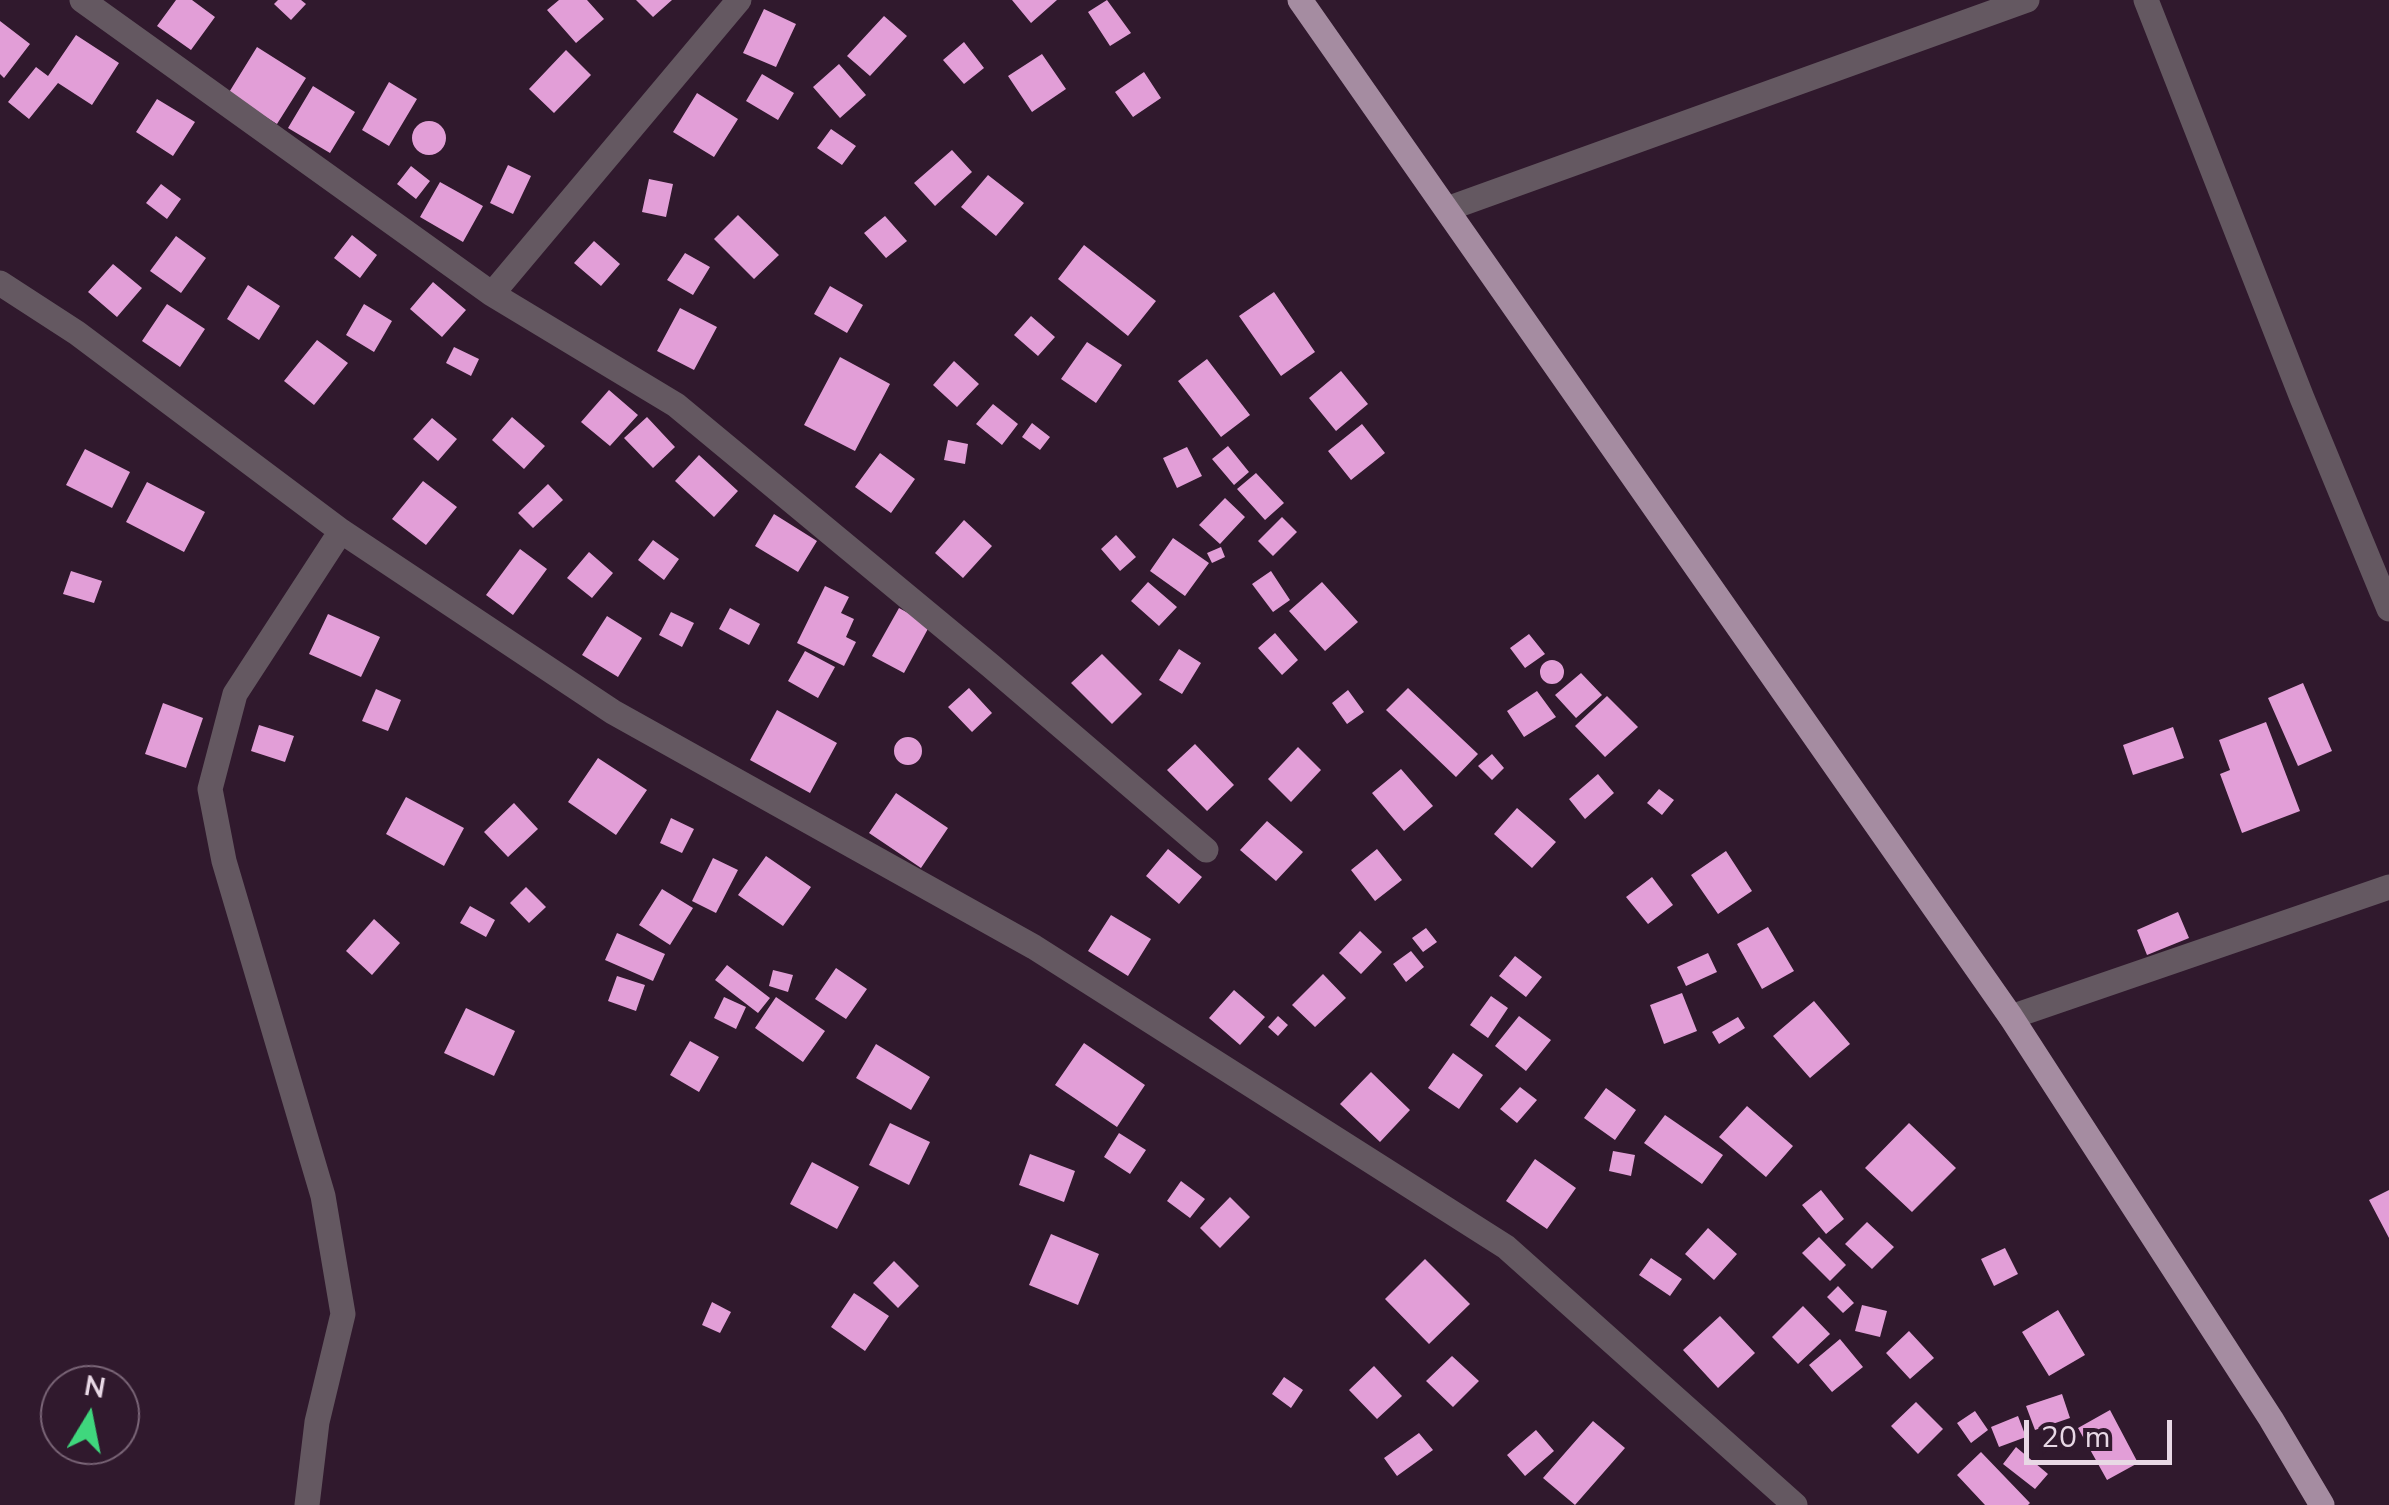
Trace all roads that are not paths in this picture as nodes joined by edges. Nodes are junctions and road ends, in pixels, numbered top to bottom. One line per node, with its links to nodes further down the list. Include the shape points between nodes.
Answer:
1 (82, 0): 8 (street)
2 (740, 0): 8 (street)
3 (1300, 0): 6 (main road)
4 (2027, 0): 6 (street)
5 (2146, 0): 10 (street)
6 (1447, 209): 13 (main road)
7 (0, 283): 9 (street)
8 (492, 294): 11 (street, via 676,405)
9 (341, 531): 14 (street, via 236,694 210,789 224,860 323,1196 343,1314); 15 (street, via 613,712 1034,947 1506,1247)
10 (2389, 609)
11 (1206, 850)
12 (2389, 887): 13 (street)
13 (2011, 1017): 16 (main road)
14 (306, 1505)
15 (1795, 1505)
16 (2322, 1505)

